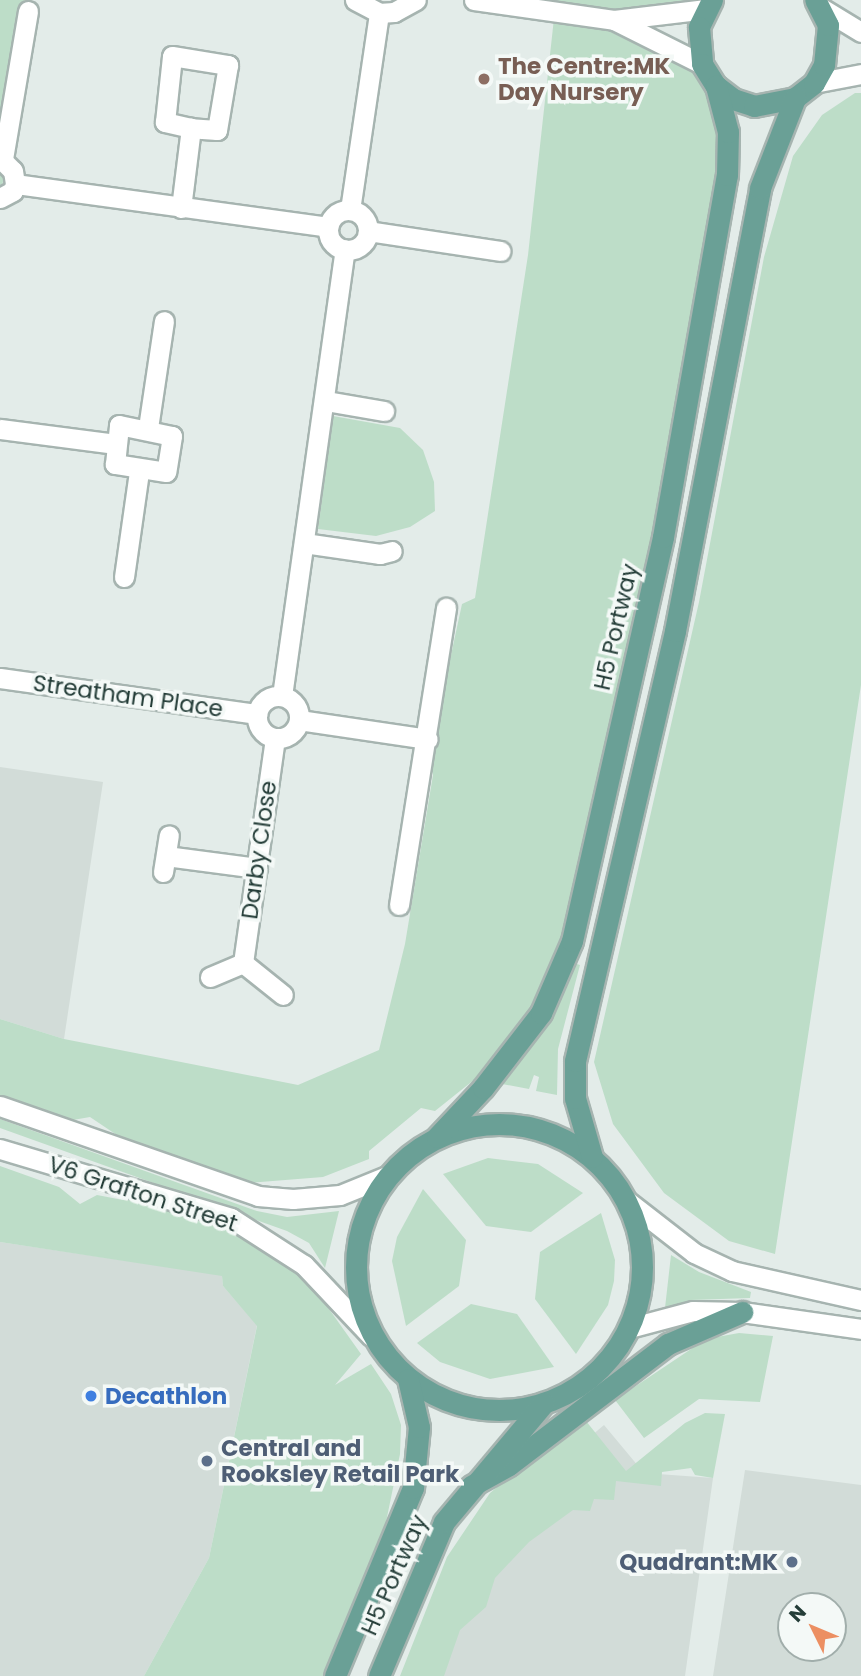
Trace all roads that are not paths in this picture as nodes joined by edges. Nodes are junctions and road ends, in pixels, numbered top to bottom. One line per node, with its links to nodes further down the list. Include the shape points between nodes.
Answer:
1 (355, 0): 7 (street)
2 (416, 0): 7 (street, via 394,12)
3 (474, 0): 8 (street)
4 (817, 3): 9 (street); 12 (main road, via 829,46)
5 (709, 4): 8 (street); 10 (main road, via 699,27)
6 (28, 11): 16 (street)
7 (379, 13): 20 (street)
8 (614, 20): 10 (street)
9 (861, 32)
10 (702, 64): 13 (main road)
11 (861, 74): 12 (street)
12 (814, 83): 14 (main road)
13 (716, 86): 14 (main road, via 733,99 754,106); 49 (main road, H5 Portway, via 728,132 727,175 663,537 572,942 558,981 534,1024 484,1088)
14 (795, 99): 51 (main road, via 760,188 675,631 575,1061 575,1098)
15 (191, 128): 19 (street)
16 (2, 159): 17 (street, via 13,171)
17 (15, 184): 18 (street, via 13,191); 19 (street)
18 (0, 198)
19 (181, 208): 21 (street)
20 (350, 210): 21 (street, via 338,212); 22 (street, via 365,219)
21 (328, 227): 23 (street, via 330,239)
22 (368, 232): 23 (street, via 363,243); 24 (street)
23 (345, 249): 26 (street)
24 (501, 251)
25 (164, 321): 28 (street)
26 (326, 401): 27 (street); 32 (street)
27 (384, 411)
28 (148, 428): 30 (street, via 119,425); 31 (street, via 172,436 166,472)
29 (0, 429): 30 (street)
30 (116, 444): 31 (street, via 115,464)
31 (139, 471): 34 (street)
32 (304, 543): 33 (street, via 380,554); 37 (street)
33 (392, 551)
34 (124, 577)
35 (446, 608): 41 (street)
36 (0, 678): 38 (street, Streatham Place)
37 (282, 696): 38 (street, via 268,698); 39 (street, via 297,707)
38 (257, 714): 40 (street, via 264,733)
39 (299, 720): 40 (street, via 289,736); 41 (street)
40 (275, 738): 43 (street, Darby Close)
41 (428, 739): 44 (street)
42 (169, 835): 43 (street, via 164,864)
43 (257, 869): 45 (street, Darby Close)
44 (399, 905)
45 (243, 963): 46 (street); 47 (street)
46 (210, 977)
47 (283, 995)
48 (0, 1106): 52 (street, V6 Grafton Street, via 258,1196 340,1195)
49 (437, 1137): 51 (main road, via 494,1123 541,1130); 52 (main road)
50 (0, 1149): 58 (street, V6 Grafton Street, via 230,1218 304,1265)
51 (592, 1157): 53 (main road)
52 (387, 1176): 58 (main road, via 362,1221 355,1262 359,1302)
53 (625, 1198): 54 (street, via 694,1253 732,1271); 56 (main road, via 637,1228 642,1266 640,1295)
54 (861, 1300)
55 (742, 1312): 56 (street, via 693,1311); 57 (street); 60 (main road, via 668,1344)
56 (629, 1328): 60 (main road)
57 (861, 1329)
58 (379, 1347): 59 (main road)
59 (408, 1379): 61 (main road, via 431,1394 487,1410); 63 (main road, H5 Portway, via 419,1427 413,1488)
60 (573, 1402): 61 (main road); 62 (main road, via 509,1465)
61 (544, 1403): 62 (main road, H5 Portway)
62 (471, 1486): 64 (main road, H5 Portway, via 444,1522)
63 (335, 1676)
64 (379, 1676)

